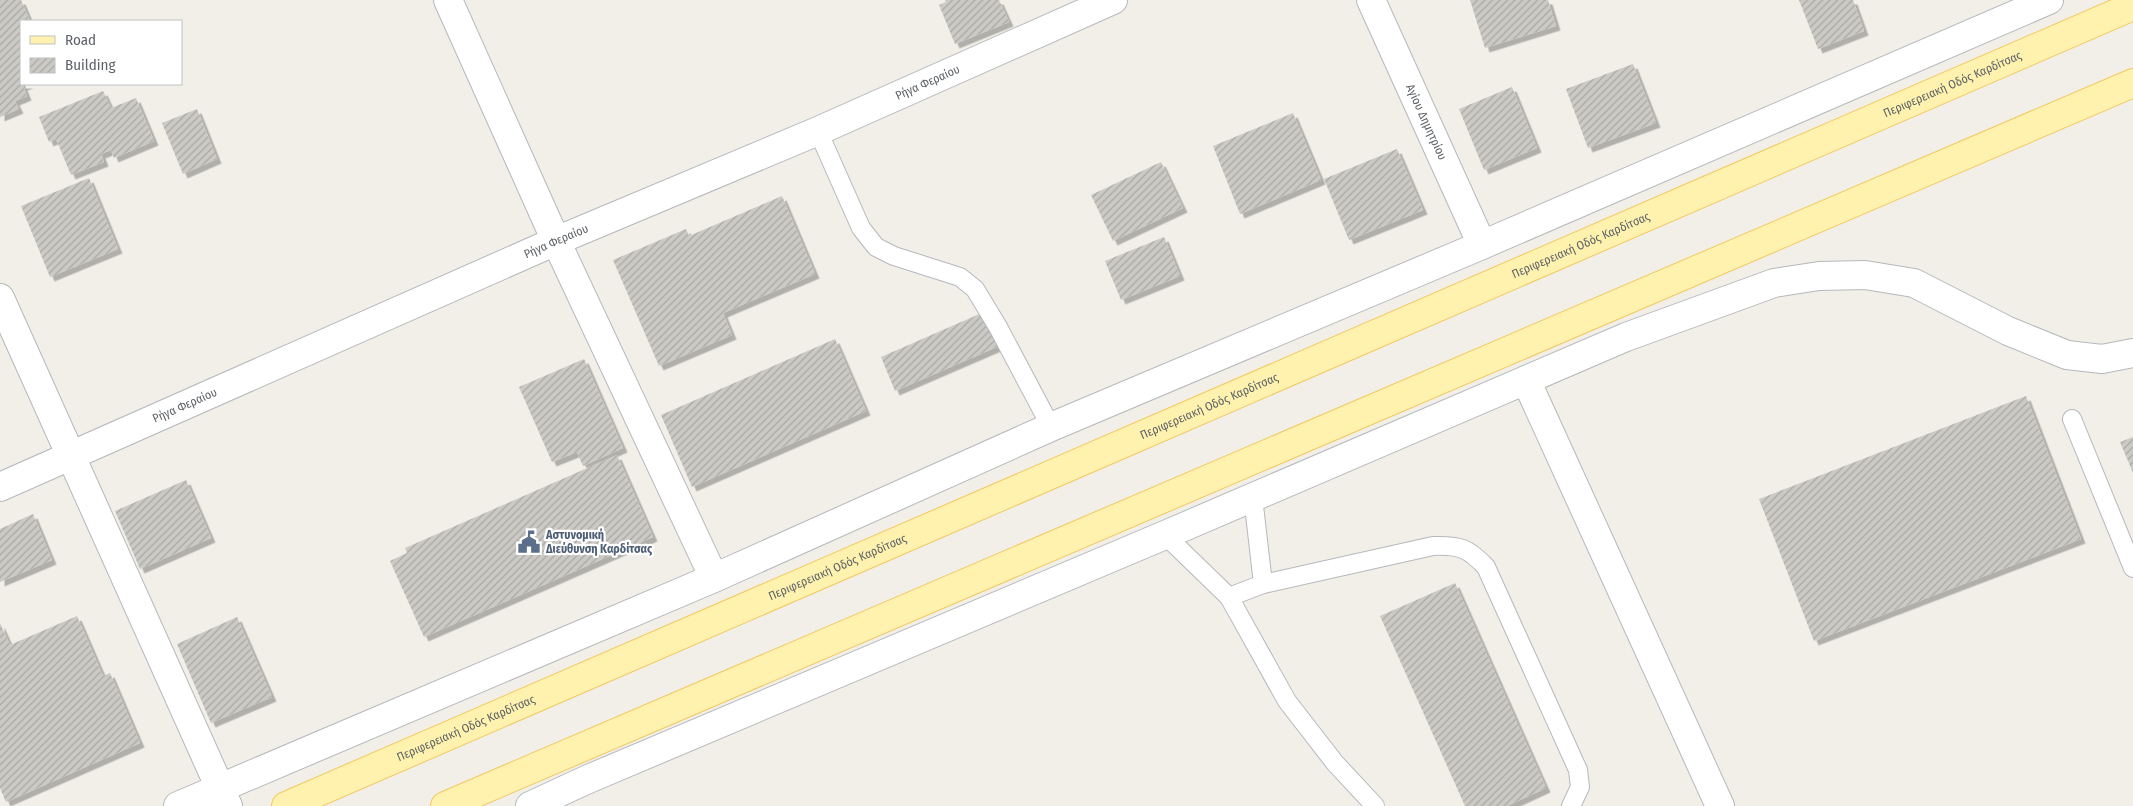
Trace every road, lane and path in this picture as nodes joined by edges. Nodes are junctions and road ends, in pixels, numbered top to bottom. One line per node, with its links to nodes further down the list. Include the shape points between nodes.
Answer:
1 (448, 0): 8 (street)
2 (1113, 0): 7 (street, Ρήγα Φεραίου)
3 (1371, 0): 9 (street, Αγίου Δημητρίου)
4 (2049, 0): 9 (street)
5 (2133, 6): 26 (main road, Περιφερειακή Οδός Καρδίτσας)
6 (2133, 83): 27 (main road)
7 (818, 131): 8 (street, Ρήγα Φεραίου); 14 (lane, via 861,228 876,247 960,277 975,289)
8 (556, 241): 15 (street, Ρήγα Φεραίου); 20 (street)
9 (1482, 245): 14 (street)
10 (0, 298): 15 (street)
11 (2133, 353): 12 (street, via 2102,359 2067,355 2008,331 1914,283 1865,275 1819,276 1774,283 1626,337)
12 (1526, 380): 17 (street); 30 (street)
13 (2072, 419): 19 (lane)
14 (1051, 427): 20 (street)
15 (71, 455): 16 (street, Ρήγα Φεραίου); 23 (street)
16 (0, 487)
17 (1253, 497): 18 (street); 21 (lane)
18 (1165, 535): 22 (lane); 28 (street)
19 (2133, 568)
20 (714, 578): 23 (street)
21 (1264, 584): 22 (lane); 24 (lane, via 1433,546 1454,545 1474,554 1486,568 1578,770 1580,787)
22 (1229, 597): 29 (lane, via 1287,701 1335,763)
23 (224, 797): 25 (street)
24 (1575, 805)
25 (178, 806)
26 (286, 806)
27 (445, 806)
28 (530, 806)
29 (1375, 806)
30 (1720, 806)

